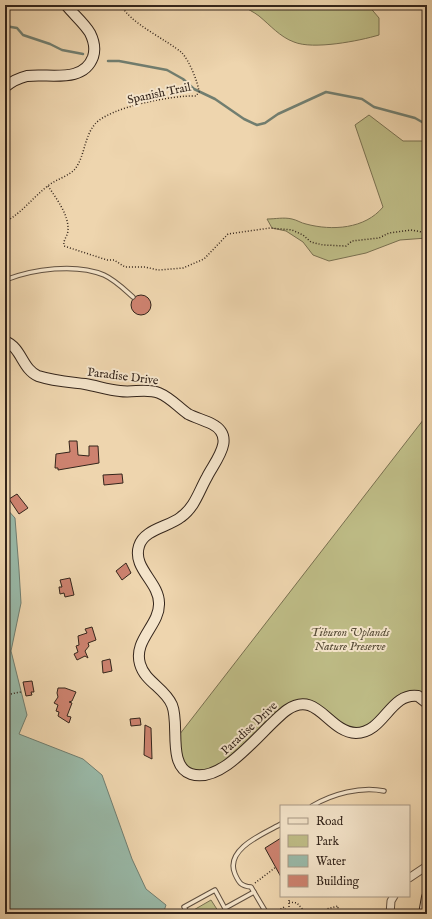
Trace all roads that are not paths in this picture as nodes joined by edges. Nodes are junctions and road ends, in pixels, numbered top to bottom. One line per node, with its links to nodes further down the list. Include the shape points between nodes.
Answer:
1 (66, 5): 2 (street, via 87,28 93,40 94,52 90,63 83,70 71,74 28,76 17,79)
2 (5, 87)
3 (5, 280): 4 (lane, via 36,270 92,271 105,275)
4 (133, 297)
5 (5, 341): 6 (street, Paradise Drive, via 14,346 29,370 38,376 120,391 157,392 188,414 216,427 223,435 222,452 191,508 178,520 144,537 138,552 139,563 156,591 159,602 157,614 142,642 139,660 143,672 167,695 174,708 177,755 184,770 198,775 227,766 280,716 296,705 311,706 340,728 356,733 373,727 406,697 418,696)
6 (427, 703)
7 (384, 791): 8 (lane, via 358,789)
8 (315, 805)
9 (280, 825): 12 (lane, via 247,843 239,850 234,862 239,883 251,887)
10 (427, 866): 11 (street)
11 (410, 877)
12 (254, 892): 15 (lane); 18 (lane)
13 (394, 897): 19 (street)
14 (427, 897): 20 (street)
15 (225, 908): 16 (lane, via 215,890 184,907); 17 (lane)
16 (188, 914)
17 (228, 914)
18 (267, 914)
19 (390, 914)
20 (424, 914)

